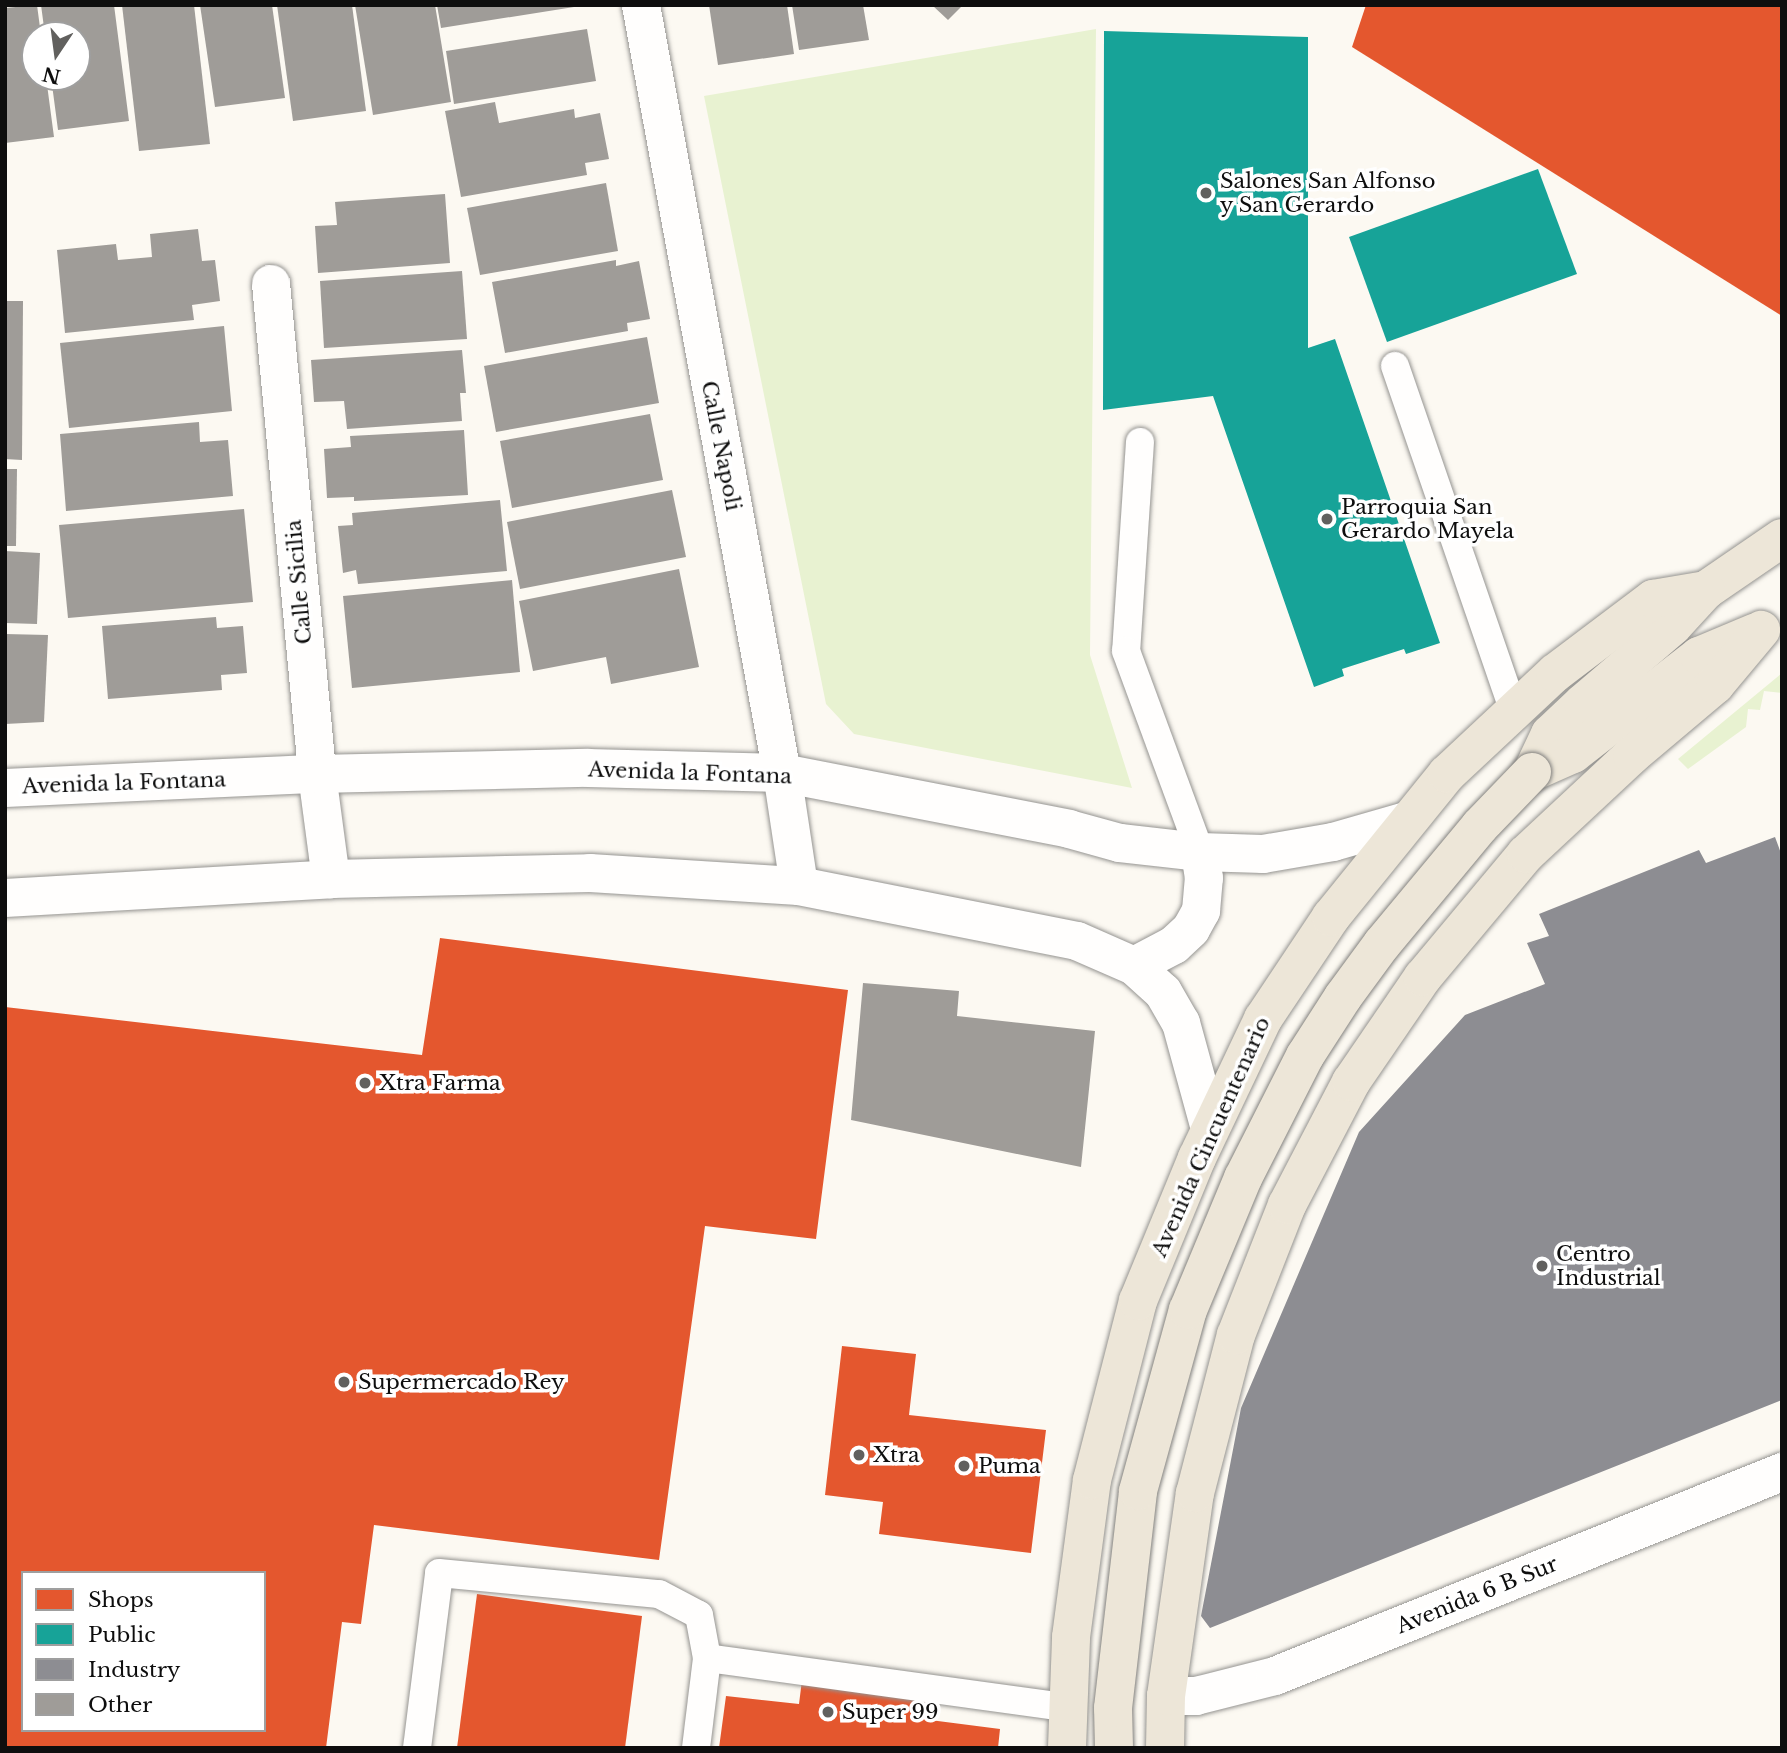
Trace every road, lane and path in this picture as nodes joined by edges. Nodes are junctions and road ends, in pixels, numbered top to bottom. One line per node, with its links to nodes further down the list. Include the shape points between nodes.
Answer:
1 (641, 5): 10 (street, Calle Napoli)
2 (271, 284): 11 (street, Calle Sicilia)
3 (1395, 366): 8 (lane)
4 (1140, 442): 14 (lane, via 1126,651)
5 (1782, 538): 6 (main road, Avenida Cincuentenario)
6 (1706, 590): 8 (main road, Avenida Cincuentenario, via 1653,599 1555,673); 9 (main road, Avenida Cincuentenario, via 1673,626 1550,734)
7 (1771, 622): 9 (main road, Avenida Cincuentenario, via 1699,656 1573,754); 23 (main road, Avenida Cincuentenario, via 1716,685 1632,755 1526,854 1423,977 1351,1082 1287,1205 1236,1335 1195,1493)
8 (1514, 711): 13 (main road, Avenida Cincuentenario, via 1447,774)
9 (1532, 772): 28 (main road, Avenida Cincuentenario, bridge, via 1480,826 1343,997 1305,1056 1243,1178 1188,1310 1138,1491 1113,1707)
10 (782, 773): 11 (street, Avenida la Fontana, via 589,768); 14 (street, Avenida la Fontana, via 1120,843); 16 (street, Calle Napoli)
11 (317, 774): 12 (street, Avenida la Fontana); 15 (street, Calle Sicilia)
12 (5, 788)
13 (1406, 821): 14 (street, Avenida la Fontana, via 1333,842 1263,854); 19 (main road, Avenida Cincuentenario, via 1331,916 1263,1019)
14 (1200, 852): 18 (street, via 1204,878 1201,911 1192,929 1174,945)
15 (331, 880): 16 (street, via 590,873); 17 (street)
16 (799, 886): 18 (street, via 1077,942)
17 (5, 898)
18 (1134, 966): 19 (street, via 1163,992 1181,1023)
19 (1210, 1129): 21 (main road, Avenida Cincuentenario, via 1138,1301 1092,1480)
20 (1782, 1472): 23 (street, Avenida 6 B Sur, via 1275,1676 1196,1696)
21 (1071, 1637): 23 (main road, via 1080,1655 1109,1683 1147,1696); 24 (main road, Avenida Cincuentenario)
22 (707, 1658): 24 (lane); 25 (lane, via 699,1615 659,1594 439,1573); 26 (lane)
23 (1167, 1696): 29 (main road, Avenida Cincuentenario)
24 (1066, 1707): 27 (main road, Avenida Cincuentenario)
25 (418, 1748)
26 (696, 1748)
27 (1067, 1748)
28 (1114, 1748)
29 (1165, 1748)

